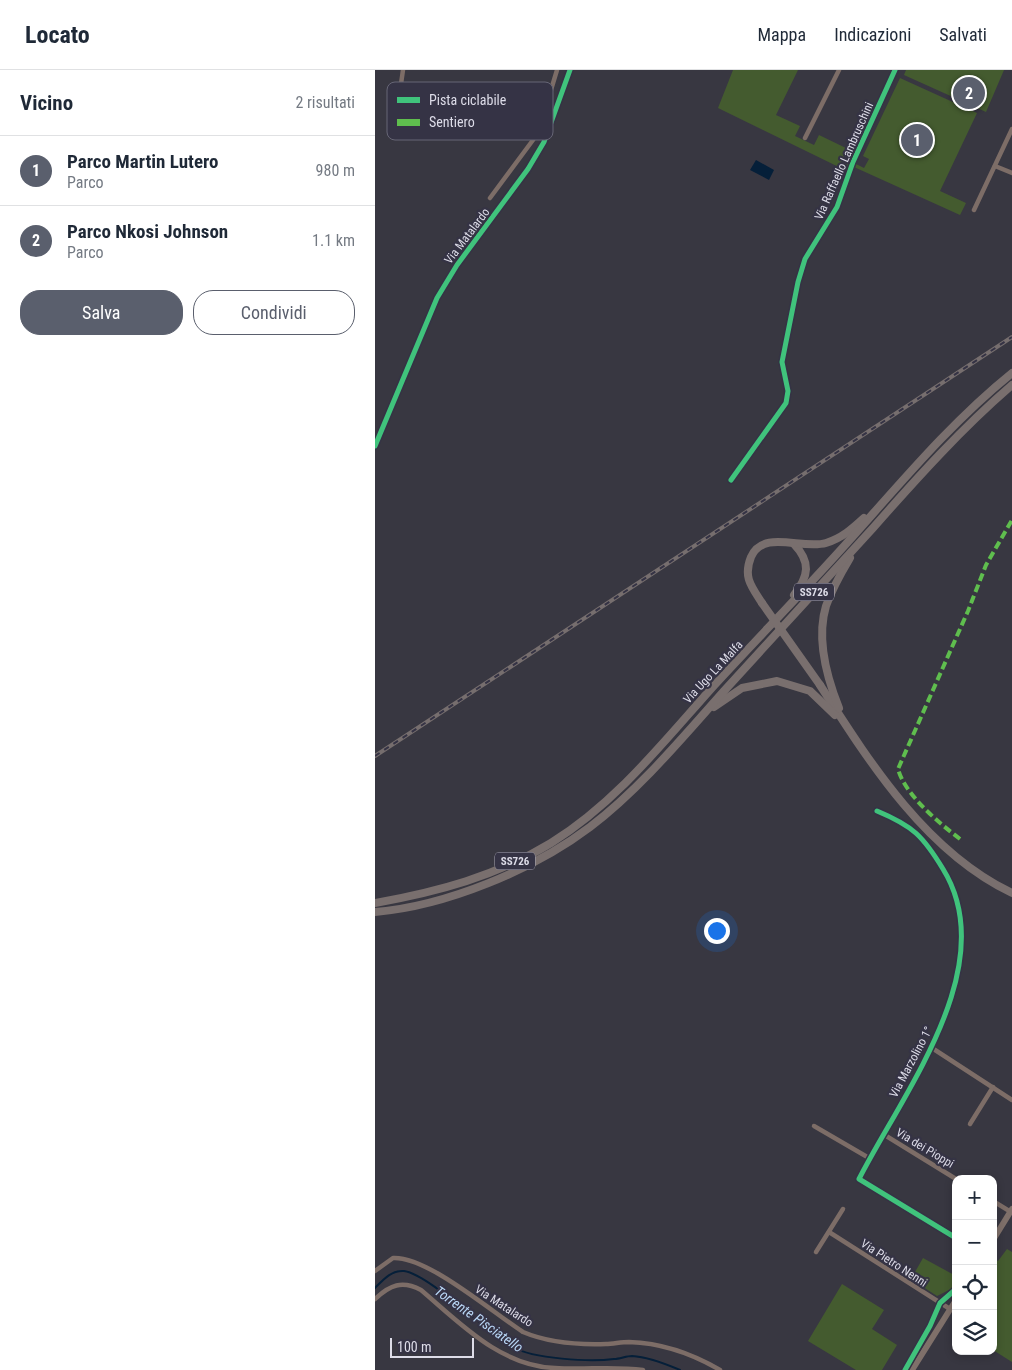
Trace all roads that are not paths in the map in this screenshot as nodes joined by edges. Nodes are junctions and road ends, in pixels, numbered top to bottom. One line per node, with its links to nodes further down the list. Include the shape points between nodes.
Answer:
1 (551, 70): 5 (street)
2 (570, 70): 7 (street, Via Matalardo)
3 (839, 70): 9 (street)
4 (895, 70): 20 (street, Via Raffaello Lambruschini, via 853,162 837,207 805,259 782,362 788,391 786,403)
5 (557, 71): 6 (street)
6 (553, 84)
7 (553, 117)
8 (1012, 129): 12 (street)
9 (805, 138)
10 (533, 140): 14 (street)
11 (545, 140): 18 (street, Via Matalardo, via 528,170 457,265 437,298)
12 (995, 166): 13 (street); 15 (street)
13 (1012, 173)
14 (490, 198)
15 (974, 210)
16 (1012, 373): 19 (highway, Via Ugo La Malfa / SS726)
17 (1012, 385): 22 (highway, Via Ugo La Malfa / SS726, via 987,406)
18 (375, 446)
19 (910, 473): 21 (highway, via 896,482 846,535 824,544); 23 (highway, Via Ugo La Malfa / SS726)
20 (731, 480)
21 (794, 544): 23 (highway, via 805,561 807,574); 25 (highway, bridge, via 762,543 753,552 747,568 749,583)
22 (855, 547): 24 (highway, Via Ugo La Malfa / SS726); 25 (highway, via 826,608 822,633 833,693)
23 (789, 607): 28 (highway, Via Ugo La Malfa / SS726, via 634,776 595,811 558,837 499,870 445,889)
24 (704, 714): 25 (highway, via 742,688 777,681 810,691); 29 (highway, Via Ugo La Malfa / SS726, via 619,802 589,828 509,876 445,898)
25 (845, 724): 27 (highway, via 901,801 952,854)
26 (877, 811): 30 (street, Via Marzolino 1°, via 895,818 925,840 951,879 961,912 953,991)
27 (1012, 893)
28 (375, 903)
29 (375, 912)
30 (933, 1048): 31 (street); 35 (street, Via Marzolino 1°)
31 (993, 1088): 32 (street); 33 (street)
32 (1012, 1100)
33 (970, 1124)
34 (814, 1126): 36 (street)
35 (883, 1134): 36 (street, Via Marzolino 1°); 37 (street, Via dei Pioppi)
36 (869, 1158): 43 (street, Via Marzolino 1°, via 859,1179)
37 (952, 1177)
38 (997, 1203): 40 (street)
39 (843, 1209): 41 (street)
40 (1011, 1210): 42 (main road)
41 (829, 1232): 44 (street); 48 (street, Via Pietro Nenni)
42 (997, 1233)
43 (952, 1236)
44 (816, 1252)
45 (375, 1271): 51 (street, Via Matalardo, via 393,1258 416,1262 437,1272 523,1332 537,1338 571,1344 627,1342 663,1346 702,1359)
46 (375, 1299): 50 (street, via 399,1283 410,1284 490,1346 509,1358 532,1366)
47 (952, 1306): 48 (main road)
48 (950, 1309): 49 (main road)
49 (914, 1368)
50 (643, 1370)
51 (720, 1370)

